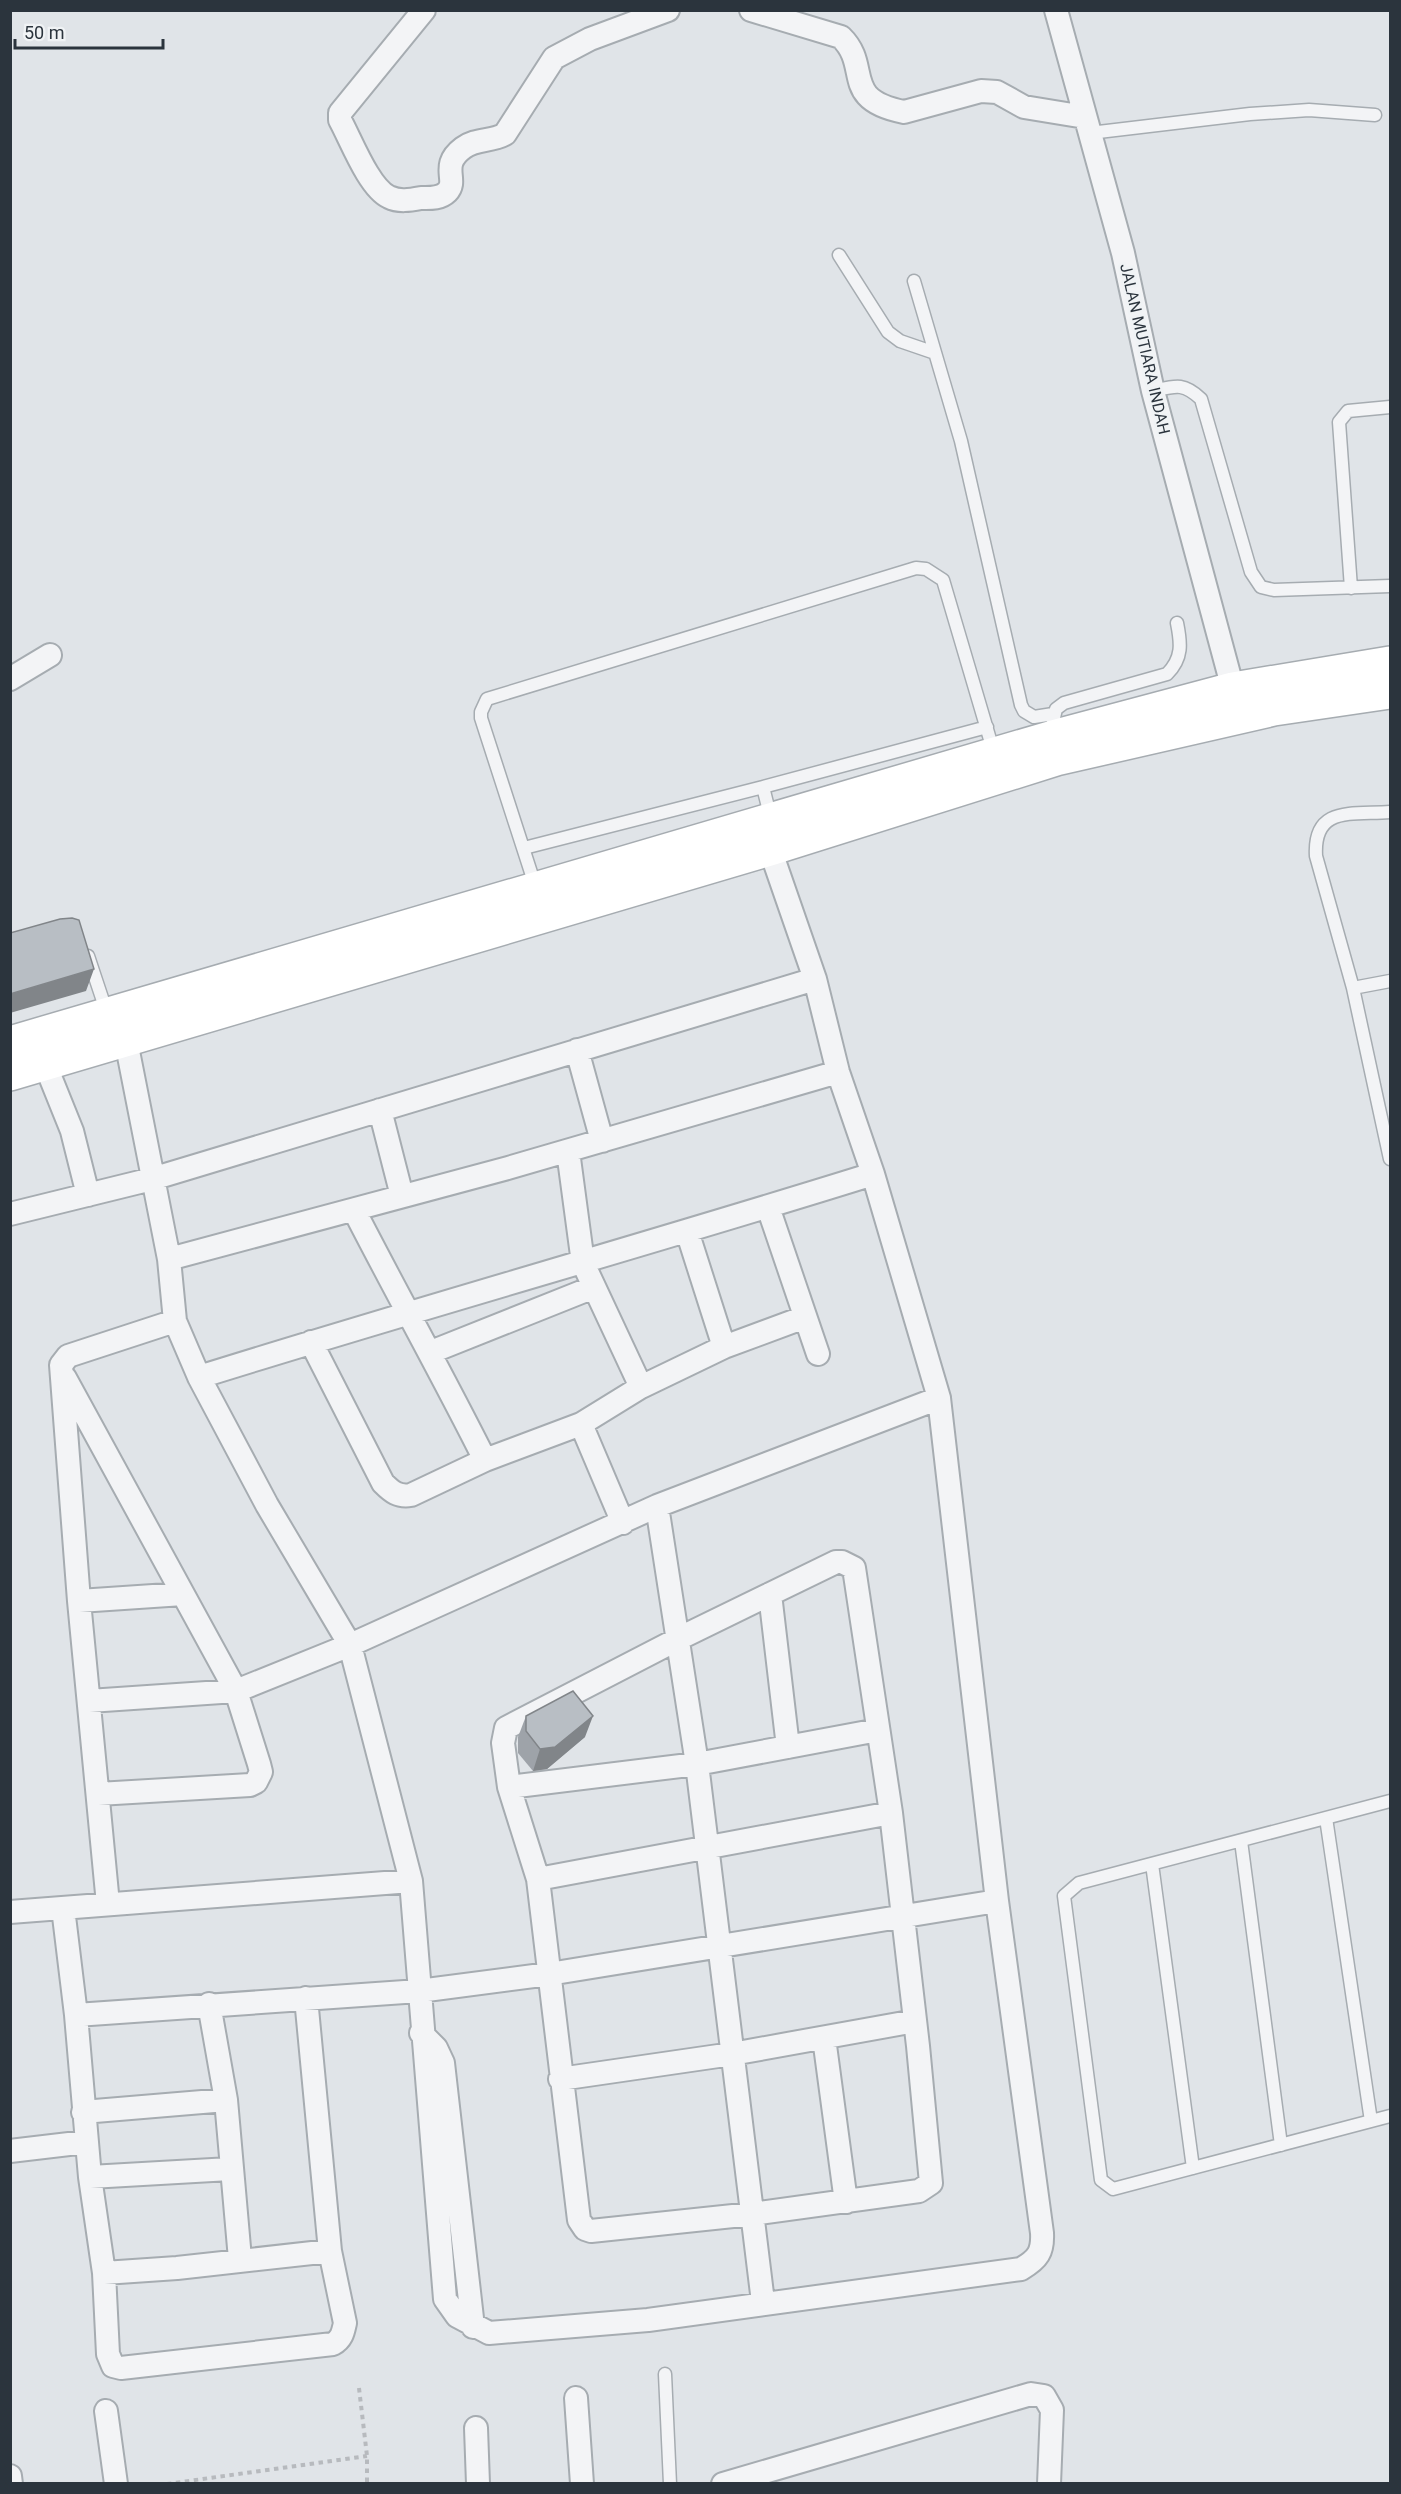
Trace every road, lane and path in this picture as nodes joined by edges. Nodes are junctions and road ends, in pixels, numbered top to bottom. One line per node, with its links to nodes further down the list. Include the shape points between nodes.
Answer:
1 (424, 10): 2 (street, via 340,113 340,120 377,189 391,199 441,196 452,182 451,160 477,140 506,134 554,58 590,39)
2 (668, 10)
3 (751, 10): 6 (street, via 841,38 850,46 861,90 894,110 904,112 981,92 996,92 1024,107)
4 (1056, 10): 6 (street, JALAN MUTIARA INDAH)
5 (1375, 115): 6 (lane, via 1309,110)
6 (1088, 125): 10 (street, JALAN MUTIARA INDAH, via 1123,253)
7 (840, 255): 9 (lane, via 888,332 900,341)
8 (914, 281): 9 (lane)
9 (935, 353): 20 (lane, via 961,441 1021,705)
10 (1153, 391): 13 (lane, via 1177,386 1190,388 1201,399 1258,585 1274,590); 18 (street, JALAN MUTIARA INDAH)
11 (1390, 407): 13 (lane, via 1348,411 1339,422)
12 (1390, 586): 13 (lane)
13 (1351, 588)
14 (1178, 623): 20 (lane, via 1181,651 1167,674 1064,703)
15 (50, 655): 17 (street)
16 (1390, 663): 18 (main road)
17 (10, 679)
18 (1233, 689): 20 (main road)
19 (1390, 692): 20 (main road)
20 (1054, 737): 21 (main road); 24 (main road)
21 (991, 741): 22 (lane); 24 (main road); 25 (lane, via 944,580 926,569 916,568 487,699 481,718)
22 (763, 788): 24 (lane); 25 (lane)
23 (1390, 812): 30 (lane, via 1331,817 1323,822 1316,842 1316,856)
24 (771, 834): 26 (main road); 28 (street); 32 (main road)
25 (524, 848): 26 (lane)
26 (536, 889): 31 (main road)
27 (82, 938): 31 (lane)
28 (815, 979): 34 (street); 36 (street)
29 (1390, 981): 30 (lane)
30 (1353, 988): 41 (lane)
31 (108, 1014): 33 (main road)
32 (126, 1041): 35 (main road); 43 (street)
33 (10, 1043)
34 (577, 1050): 38 (street); 39 (street)
35 (45, 1064): 37 (main road); 44 (street, via 72,1131)
36 (838, 1072): 39 (street); 42 (street)
37 (10, 1074)
38 (380, 1110): 43 (street); 45 (street)
39 (602, 1141): 40 (street)
40 (568, 1151): 45 (street); 51 (street)
41 (1390, 1159)
42 (873, 1174): 46 (street); 63 (street)
43 (152, 1179): 44 (street); 50 (street)
44 (88, 1195): 48 (street)
45 (402, 1196): 47 (street)
46 (768, 1208): 49 (street); 54 (street)
47 (354, 1210): 50 (street); 53 (street)
48 (10, 1214)
49 (687, 1231): 51 (street); 57 (street)
50 (169, 1259): 55 (street)
51 (583, 1263): 52 (street); 53 (street)
52 (594, 1287): 58 (street); 62 (street)
53 (407, 1312): 56 (street); 58 (street)
54 (805, 1317): 57 (street); 59 (street)
55 (174, 1321): 60 (street, via 68,1356); 61 (street)
56 (311, 1342): 61 (street); 65 (street, via 383,1483 392,1492 402,1497 411,1495)
57 (724, 1347): 62 (street)
58 (431, 1352): 65 (street)
59 (818, 1353)
60 (61, 1372): 68 (street); 70 (street)
61 (199, 1377): 72 (street, via 267,1505)
62 (641, 1387): 64 (street)
63 (939, 1398): 66 (street); 88 (street)
64 (581, 1424): 65 (street); 67 (street)
65 (485, 1460)
66 (657, 1506): 67 (street); 71 (street)
67 (623, 1523): 72 (street)
68 (183, 1594): 70 (street); 73 (street)
69 (770, 1594): 71 (street); 75 (street, via 836,1562 854,1568); 76 (street)
70 (80, 1602): 74 (street)
71 (680, 1638): 77 (street); 78 (street, via 506,1728 503,1743)
72 (350, 1645): 73 (street); 87 (street)
73 (237, 1691): 74 (street); 79 (street, via 261,1772 256,1782)
74 (89, 1701): 79 (street)
75 (878, 1730): 76 (street); 81 (street)
76 (788, 1747): 77 (street)
77 (697, 1764): 78 (street); 84 (street)
78 (509, 1787): 86 (street)
79 (98, 1794): 89 (street)
80 (1390, 1801): 82 (lane)
81 (891, 1813): 84 (street); 92 (street)
82 (1326, 1818): 83 (lane); 106 (lane)
83 (1241, 1840): 85 (lane); 108 (lane)
84 (708, 1849): 86 (street); 93 (street)
85 (1152, 1864): 110 (lane); 110 (lane, via 1079,1882 1064,1896 1101,2180 1113,2189)
86 (538, 1879): 94 (street)
87 (411, 1881): 89 (street); 95 (street)
88 (997, 1901): 92 (street); 118 (street, via 1043,2250 1034,2262 1021,2269)
89 (108, 1904): 90 (street)
90 (63, 1908): 91 (street); 98 (street)
91 (10, 1912)
92 (903, 1915): 93 (street); 99 (street)
93 (720, 1946): 94 (street); 101 (street)
94 (549, 1974): 95 (street); 102 (street)
95 (419, 1991): 96 (street); 118 (street, via 445,2299 457,2316 489,2333 648,2320)
96 (306, 1998): 97 (street); 115 (street)
97 (209, 2004): 98 (street); 103 (street)
98 (76, 2015): 104 (street)
99 (915, 2020): 100 (street); 113 (street, via 931,2183 919,2191)
100 (824, 2038): 101 (street); 113 (street)
101 (732, 2054): 102 (street); 114 (street)
102 (560, 2079): 114 (street, via 579,2220 585,2229)
103 (226, 2100): 104 (street); 111 (street)
104 (83, 2112): 107 (street)
105 (1390, 2116): 106 (lane)
106 (1371, 2121): 108 (lane)
107 (86, 2142): 109 (street); 112 (street)
108 (1281, 2145): 110 (lane)
109 (10, 2151)
110 (1193, 2168)
111 (231, 2169): 112 (street); 116 (street)
112 (90, 2177): 117 (street)
113 (846, 2202): 114 (street)
114 (752, 2214): 118 (street)
115 (330, 2251): 116 (street); 117 (street, via 345,2323 339,2341 121,2368 113,2366 108,2354)
116 (240, 2259): 117 (street)
117 (104, 2273)
118 (763, 2302)
119 (664, 2374): 133 (lane)
120 (359, 2388): 124 (path)
121 (576, 2398): 132 (street)
122 (106, 2411): 128 (street)
123 (476, 2428): 131 (street)
124 (367, 2456): 129 (path); 130 (path)
125 (10, 2476): 127 (street)
126 (759, 2479): 134 (street); 135 (street, via 1031,2394 1044,2397 1052,2410)
127 (11, 2484)
128 (116, 2484)
129 (168, 2484)
130 (367, 2484)
131 (478, 2484)
132 (582, 2484)
133 (670, 2484)
134 (723, 2484)
135 (1048, 2484)

